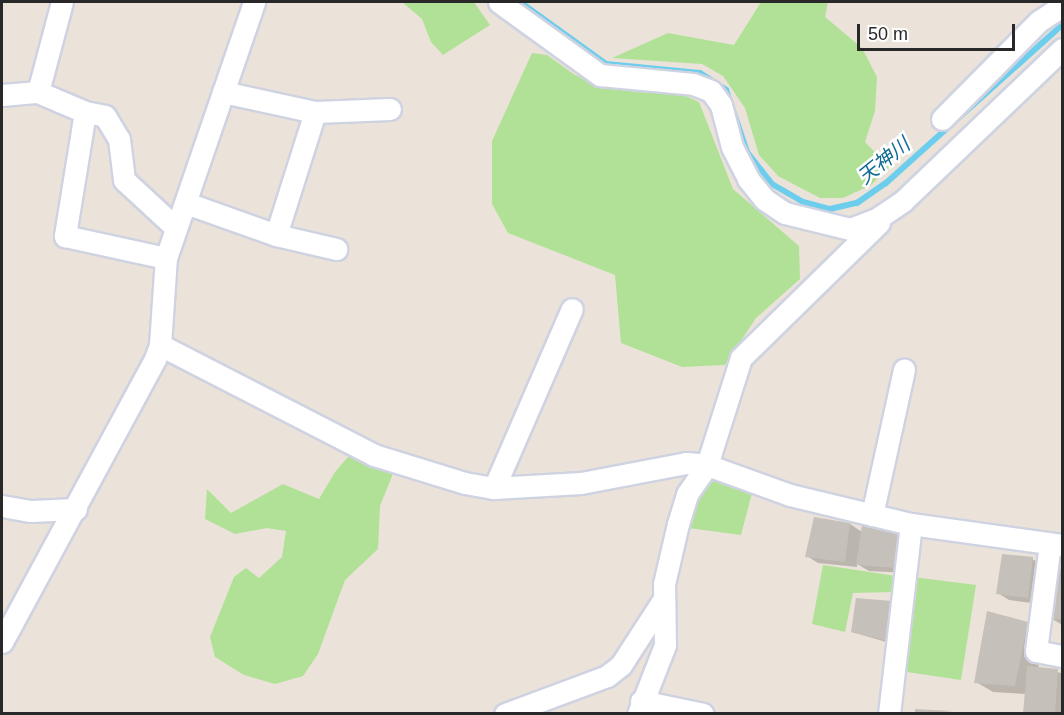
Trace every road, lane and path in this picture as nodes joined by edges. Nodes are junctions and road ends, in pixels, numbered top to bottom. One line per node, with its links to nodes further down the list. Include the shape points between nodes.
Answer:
1 (62, 2): 7 (street)
2 (254, 2): 8 (street)
3 (499, 2): 15 (street, via 600,75 693,84 711,91 721,105 732,147 748,179 764,199 785,213 850,229 878,218)
4 (1062, 6): 6 (street, via 1039,21)
5 (1062, 49): 10 (street)
6 (984, 79): 10 (street); 14 (street)
7 (38, 92): 9 (street); 12 (street)
8 (223, 93): 13 (street); 16 (street)
9 (2, 95)
10 (1003, 99): 15 (street)
11 (390, 109): 13 (street)
12 (85, 112): 17 (street, via 105,116 114,125 124,180); 20 (street, via 64,236)
13 (315, 112): 18 (street)
14 (942, 119)
15 (903, 201): 24 (street, via 832,265 741,358)
16 (186, 203): 17 (street); 18 (street)
17 (175, 227): 20 (street)
18 (276, 235): 19 (street)
19 (336, 249)
20 (166, 258): 22 (street)
21 (572, 309): 25 (street)
22 (160, 345): 25 (street, via 374,455); 27 (street)
23 (904, 369): 28 (street)
24 (707, 465): 25 (street, via 686,464 581,483); 28 (street, via 790,495); 31 (street, via 687,494 669,555)
25 (494, 488)
26 (2, 506): 27 (street, via 31,510)
27 (76, 508): 32 (street)
28 (872, 515): 29 (street)
29 (911, 524): 30 (street); 37 (street)
30 (1056, 544): 33 (street, via 1036,651)
31 (663, 600): 34 (street, via 665,645); 35 (street, via 621,665 607,676)
32 (2, 642)
33 (1062, 656)
34 (640, 707): 36 (street)
35 (505, 714)
36 (703, 714)
37 (889, 714)

